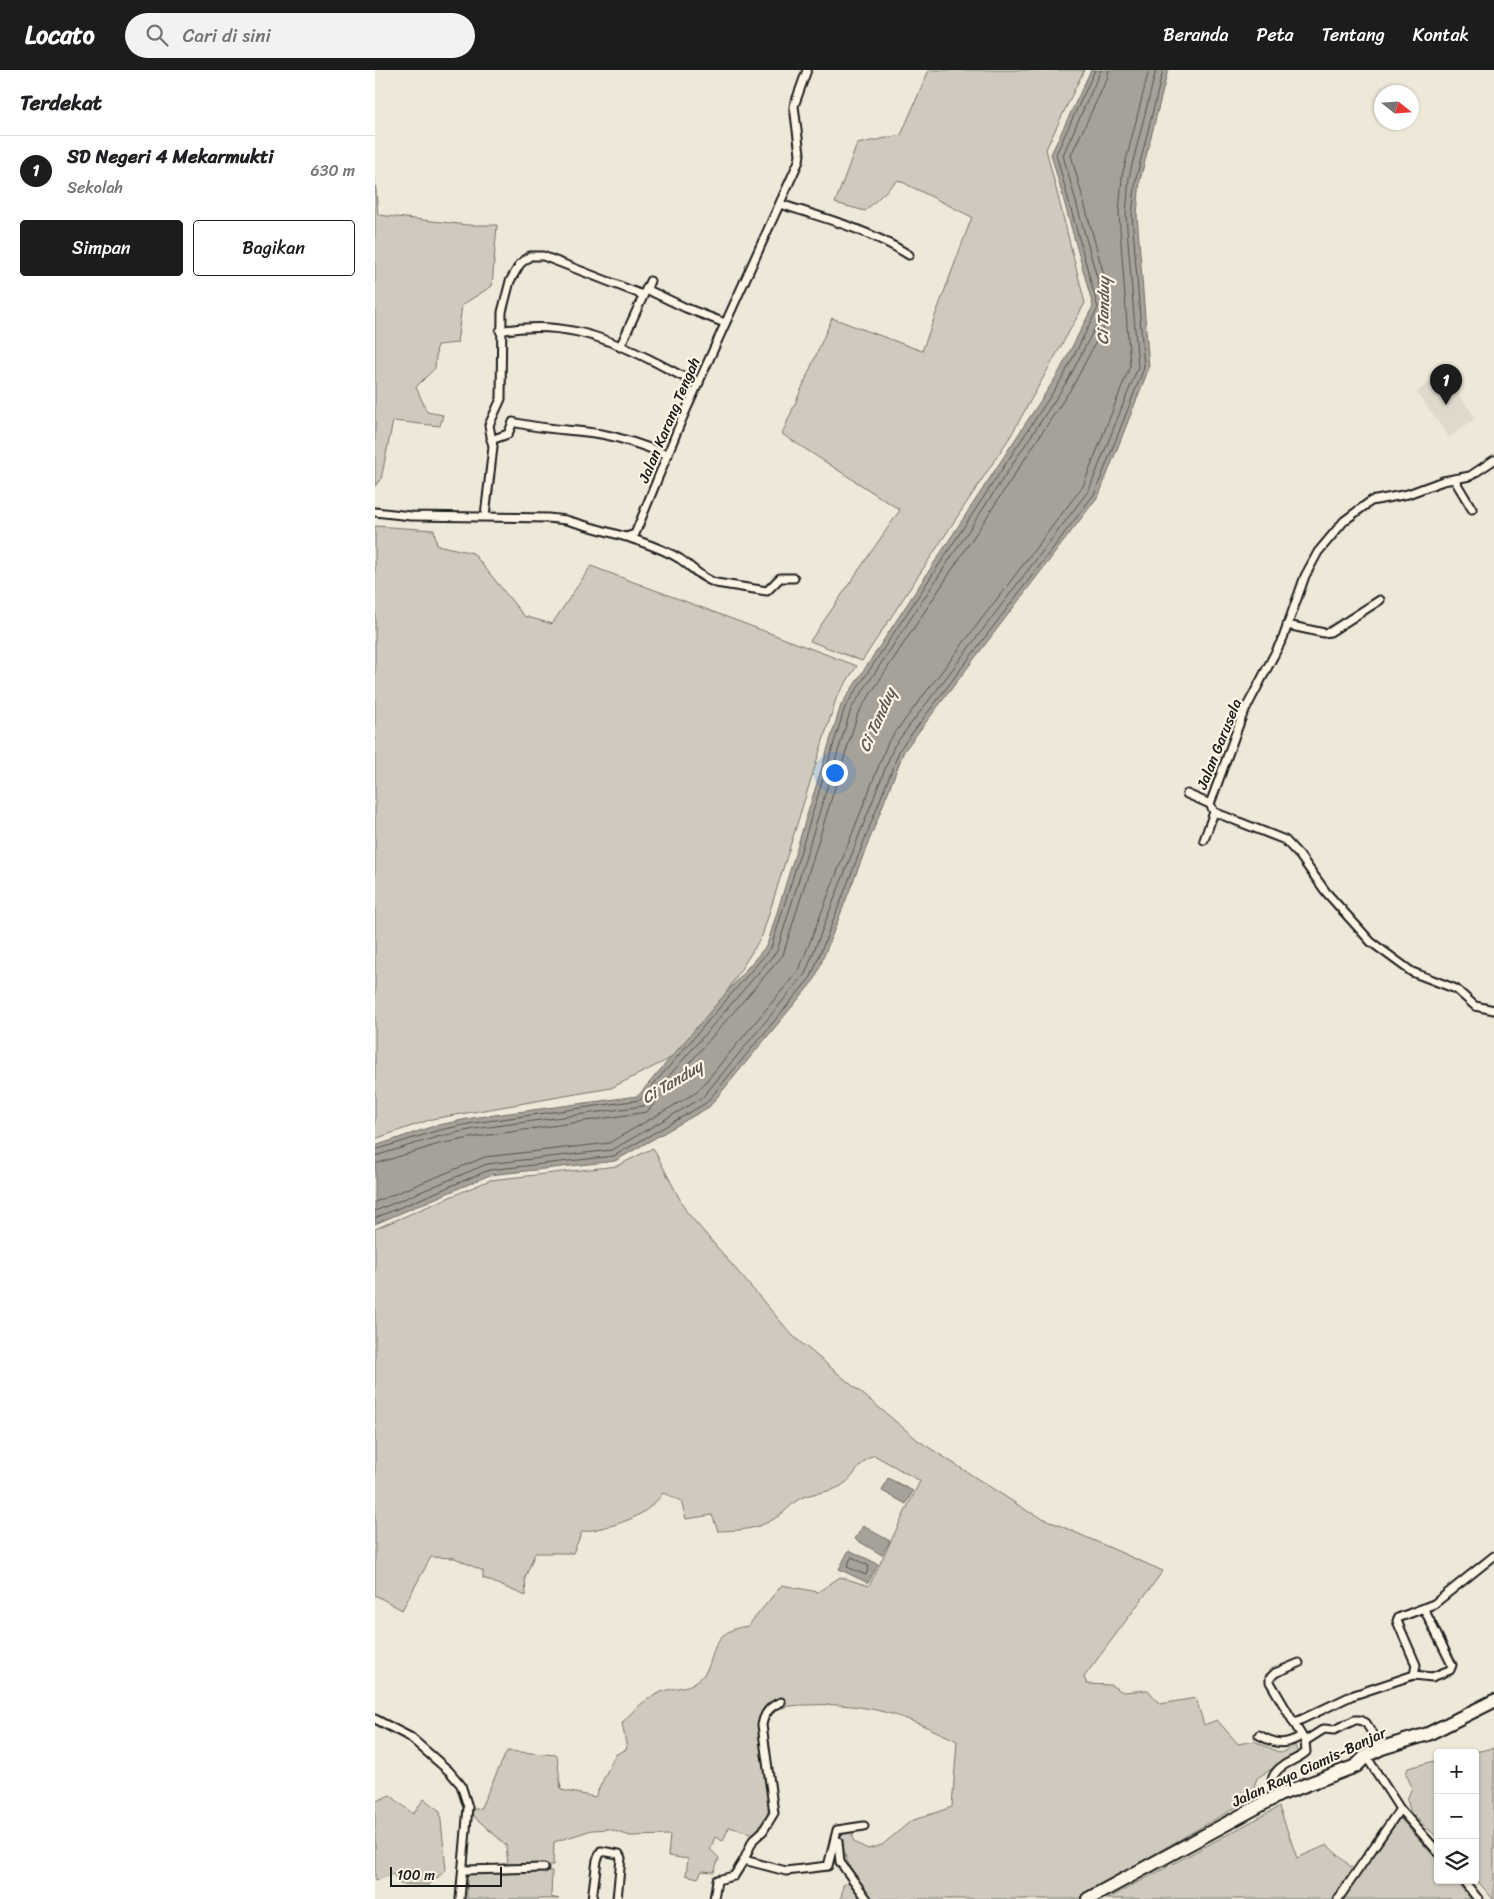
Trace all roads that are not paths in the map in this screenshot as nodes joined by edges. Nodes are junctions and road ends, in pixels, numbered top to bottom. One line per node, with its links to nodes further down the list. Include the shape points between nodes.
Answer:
1 (807, 70): 2 (street, Jalan Karang Tengah, via 794,106 799,161)
2 (780, 204): 3 (street, via 859,230); 6 (street, Jalan Karang Tengah)
3 (909, 255)
4 (650, 281): 5 (street)
5 (644, 292): 6 (street); 7 (street, via 556,260 530,256 520,264 510,281); 8 (street)
6 (725, 323): 9 (street, Jalan Karang Tengah)
7 (500, 331): 8 (street, via 527,326 564,328 596,336); 10 (street, via 501,398 489,425)
8 (620, 347): 9 (street)
9 (699, 383): 11 (street, Jalan Karang Tengah)
10 (491, 440): 11 (street, via 508,434 513,422 545,429 604,434); 16 (street, via 493,447)
11 (668, 455): 17 (street, Jalan Karang Tengah, via 637,532)
12 (1494, 460): 13 (street, Jalan Garusela, via 1477,474)
13 (1454, 479): 14 (street); 20 (street, Jalan Garusela, via 1408,494 1371,501 1344,521 1309,568)
14 (1472, 509)
15 (375, 512): 16 (street, via 411,516)
16 (485, 516): 17 (street, via 566,520)
17 (630, 538): 18 (street, via 680,559 716,584 767,591 780,578)
18 (794, 578)
19 (1379, 600): 20 (street, via 1330,632)
20 (1287, 625): 22 (street, Jalan Garusela, via 1243,716)
21 (1187, 794): 22 (street)
22 (1210, 804): 23 (street, Jalan Garusela)
23 (1214, 812): 24 (street); 25 (street, Jalan Garusela, via 1285,840 1371,942 1412,972 1456,989 1475,1006)
24 (1204, 840)
25 (1494, 1010)
26 (1494, 1556): 27 (street)
27 (1424, 1609): 29 (street, via 1402,1616 1397,1621 1416,1665); 29 (street, via 1453,1665 1450,1670 1432,1677)
28 (1299, 1663): 33 (street, via 1270,1678)
29 (1415, 1675): 33 (street, via 1351,1696)
30 (1494, 1701): 36 (highway, Jalan Raya Ciamis-Banjar, via 1428,1734)
31 (781, 1702): 43 (street, via 766,1712 762,1725 774,1813 753,1840)
32 (375, 1718): 45 (street, via 410,1737 461,1785 467,1807)
33 (1294, 1723): 35 (street)
34 (1259, 1735): 35 (street, via 1279,1744)
35 (1303, 1738): 36 (street, via 1360,1720 1366,1723); 38 (street, via 1305,1754 1284,1764 1274,1775 1272,1780)
36 (1382, 1748): 37 (highway, Jalan Raya Ciamis-Banjar)
37 (1366, 1756): 38 (highway, Jalan Raya Ciamis-Banjar, via 1356,1766); 39 (street)
38 (1279, 1795): 52 (highway, Jalan Raya Ciamis-Banjar)
39 (1400, 1809): 42 (street); 53 (street)
40 (864, 1826): 41 (street)
41 (837, 1830): 43 (street, via 827,1866 786,1872); 51 (street, via 840,1862)
42 (1434, 1847)
43 (744, 1860): 50 (street, via 734,1876 717,1880)
44 (544, 1868): 45 (street)
45 (464, 1870): 47 (street)
46 (1466, 1884): 54 (street)
47 (460, 1899)
48 (592, 1899): 49 (street, via 597,1860 601,1851 607,1850 621,1858)
49 (617, 1899)
50 (714, 1899)
51 (867, 1899)
52 (1088, 1899)
53 (1338, 1899)
54 (1478, 1899)

